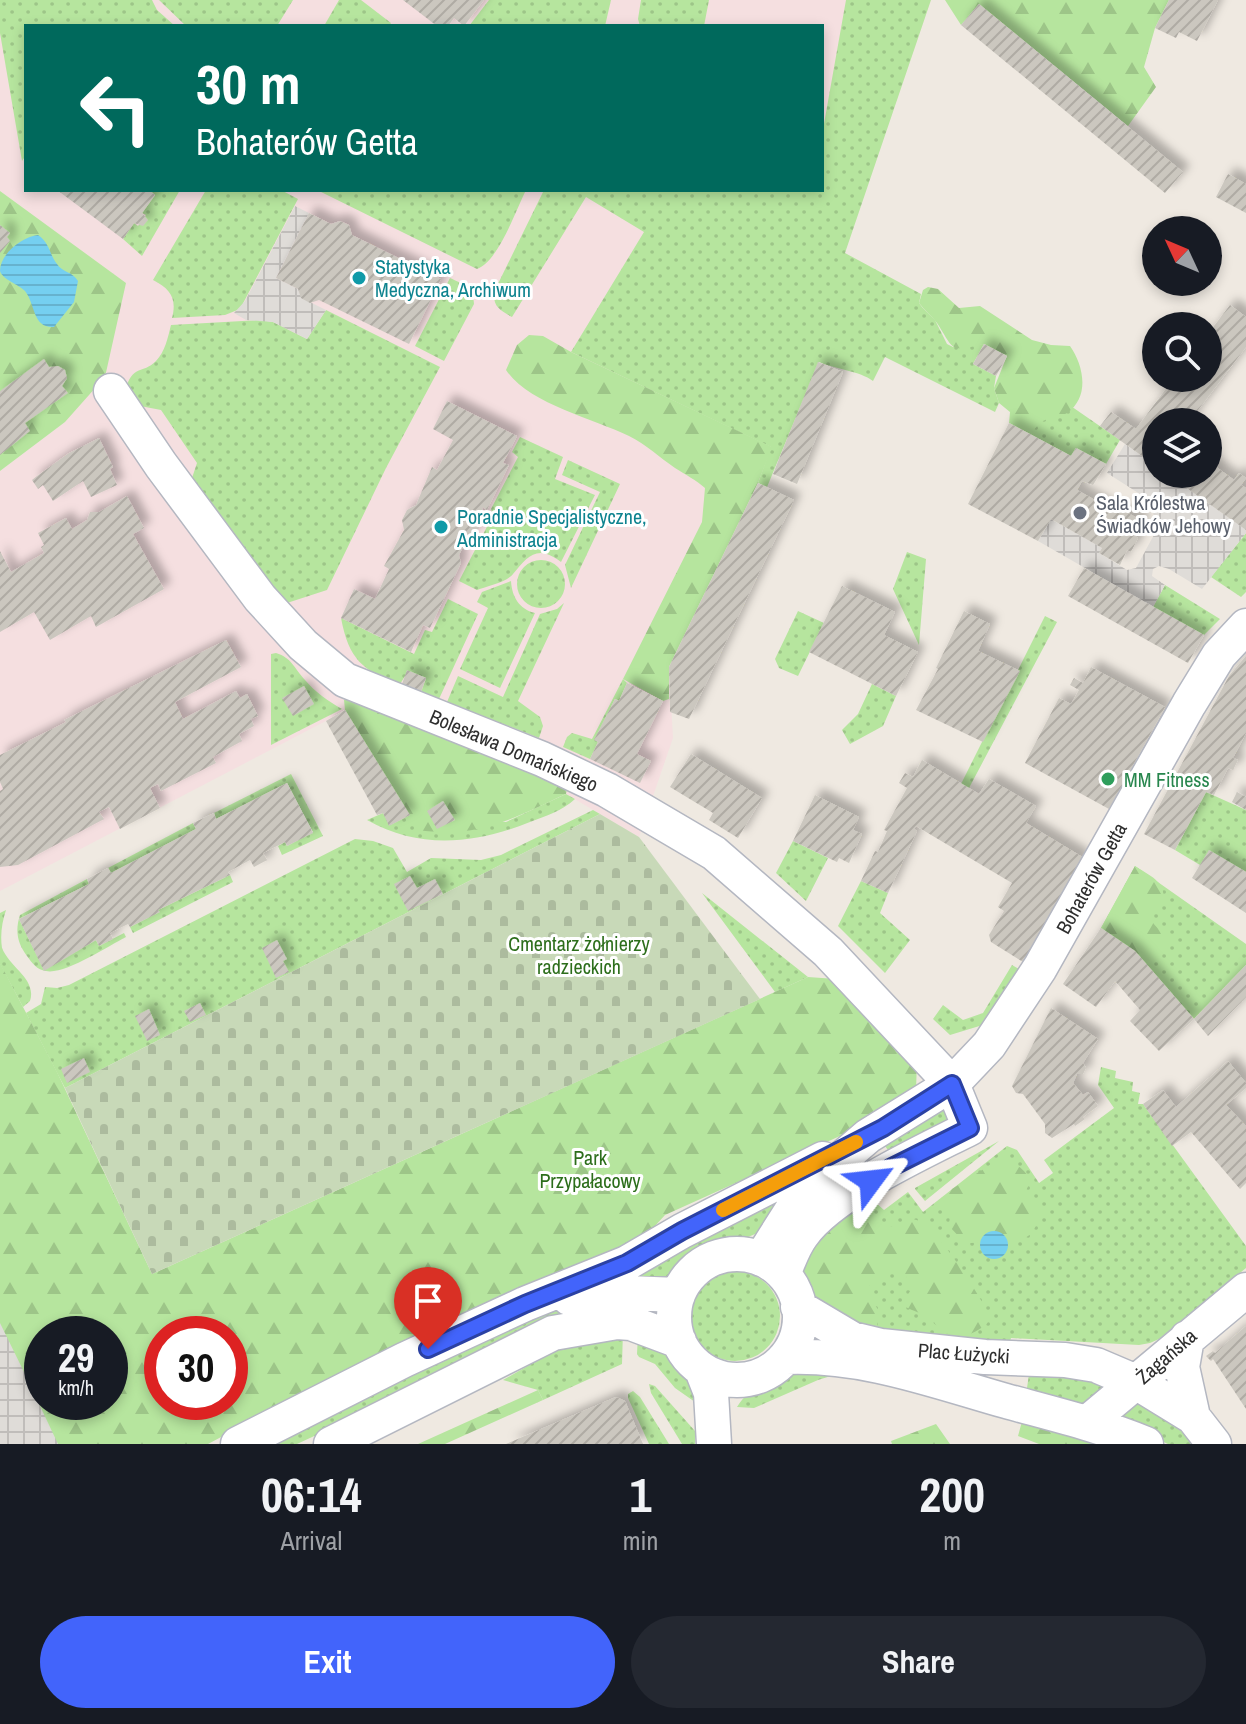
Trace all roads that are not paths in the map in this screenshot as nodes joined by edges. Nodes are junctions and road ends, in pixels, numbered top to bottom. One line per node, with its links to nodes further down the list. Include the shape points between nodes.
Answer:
1 (111, 391): 3 (street, Bolesława Domańskiego, via 260,598 345,680 542,759 714,853 828,952)
2 (1246, 626): 3 (street, Bohaterów Getta, via 1219,655 1189,704 1013,1012)
3 (952, 1084): 4 (street, Bohaterów Getta); 5 (street, via 970,1128 890,1168 833,1206)
4 (868, 1136): 5 (street, Bohaterów Getta, via 804,1191); 8 (street, via 627,1263)
5 (772, 1266): 7 (street, via 741,1254 721,1256 688,1278); 9 (street, via 796,1295)
6 (1246, 1290): 10 (street, Żagańska)
7 (678, 1295): 8 (street, via 628,1293); 11 (street)
8 (525, 1304): 19 (street)
9 (798, 1307): 12 (street, via 798,1335); 15 (street, Plac Łużycki, via 852,1339 881,1346 1065,1360 1096,1365)
10 (1187, 1338): 15 (street, Żagańska); 16 (street, via 1182,1367)
11 (679, 1341): 13 (street); 20 (street, via 617,1322 553,1333)
12 (786, 1357): 14 (street, via 759,1377); 17 (street, Plac Łużycki, via 827,1356 875,1364)
13 (702, 1370): 14 (street, via 720,1378); 18 (street, via 711,1393)
14 (744, 1379): 18 (street)
15 (1136, 1382): 16 (street, Plac Łużycki); 17 (street, Żagańska)
16 (1193, 1417): 22 (street)
17 (1087, 1423): 21 (street, Plac Łużycki)
18 (714, 1431)
19 (238, 1444)
20 (331, 1444)
21 (1146, 1444)
22 (1214, 1444)

